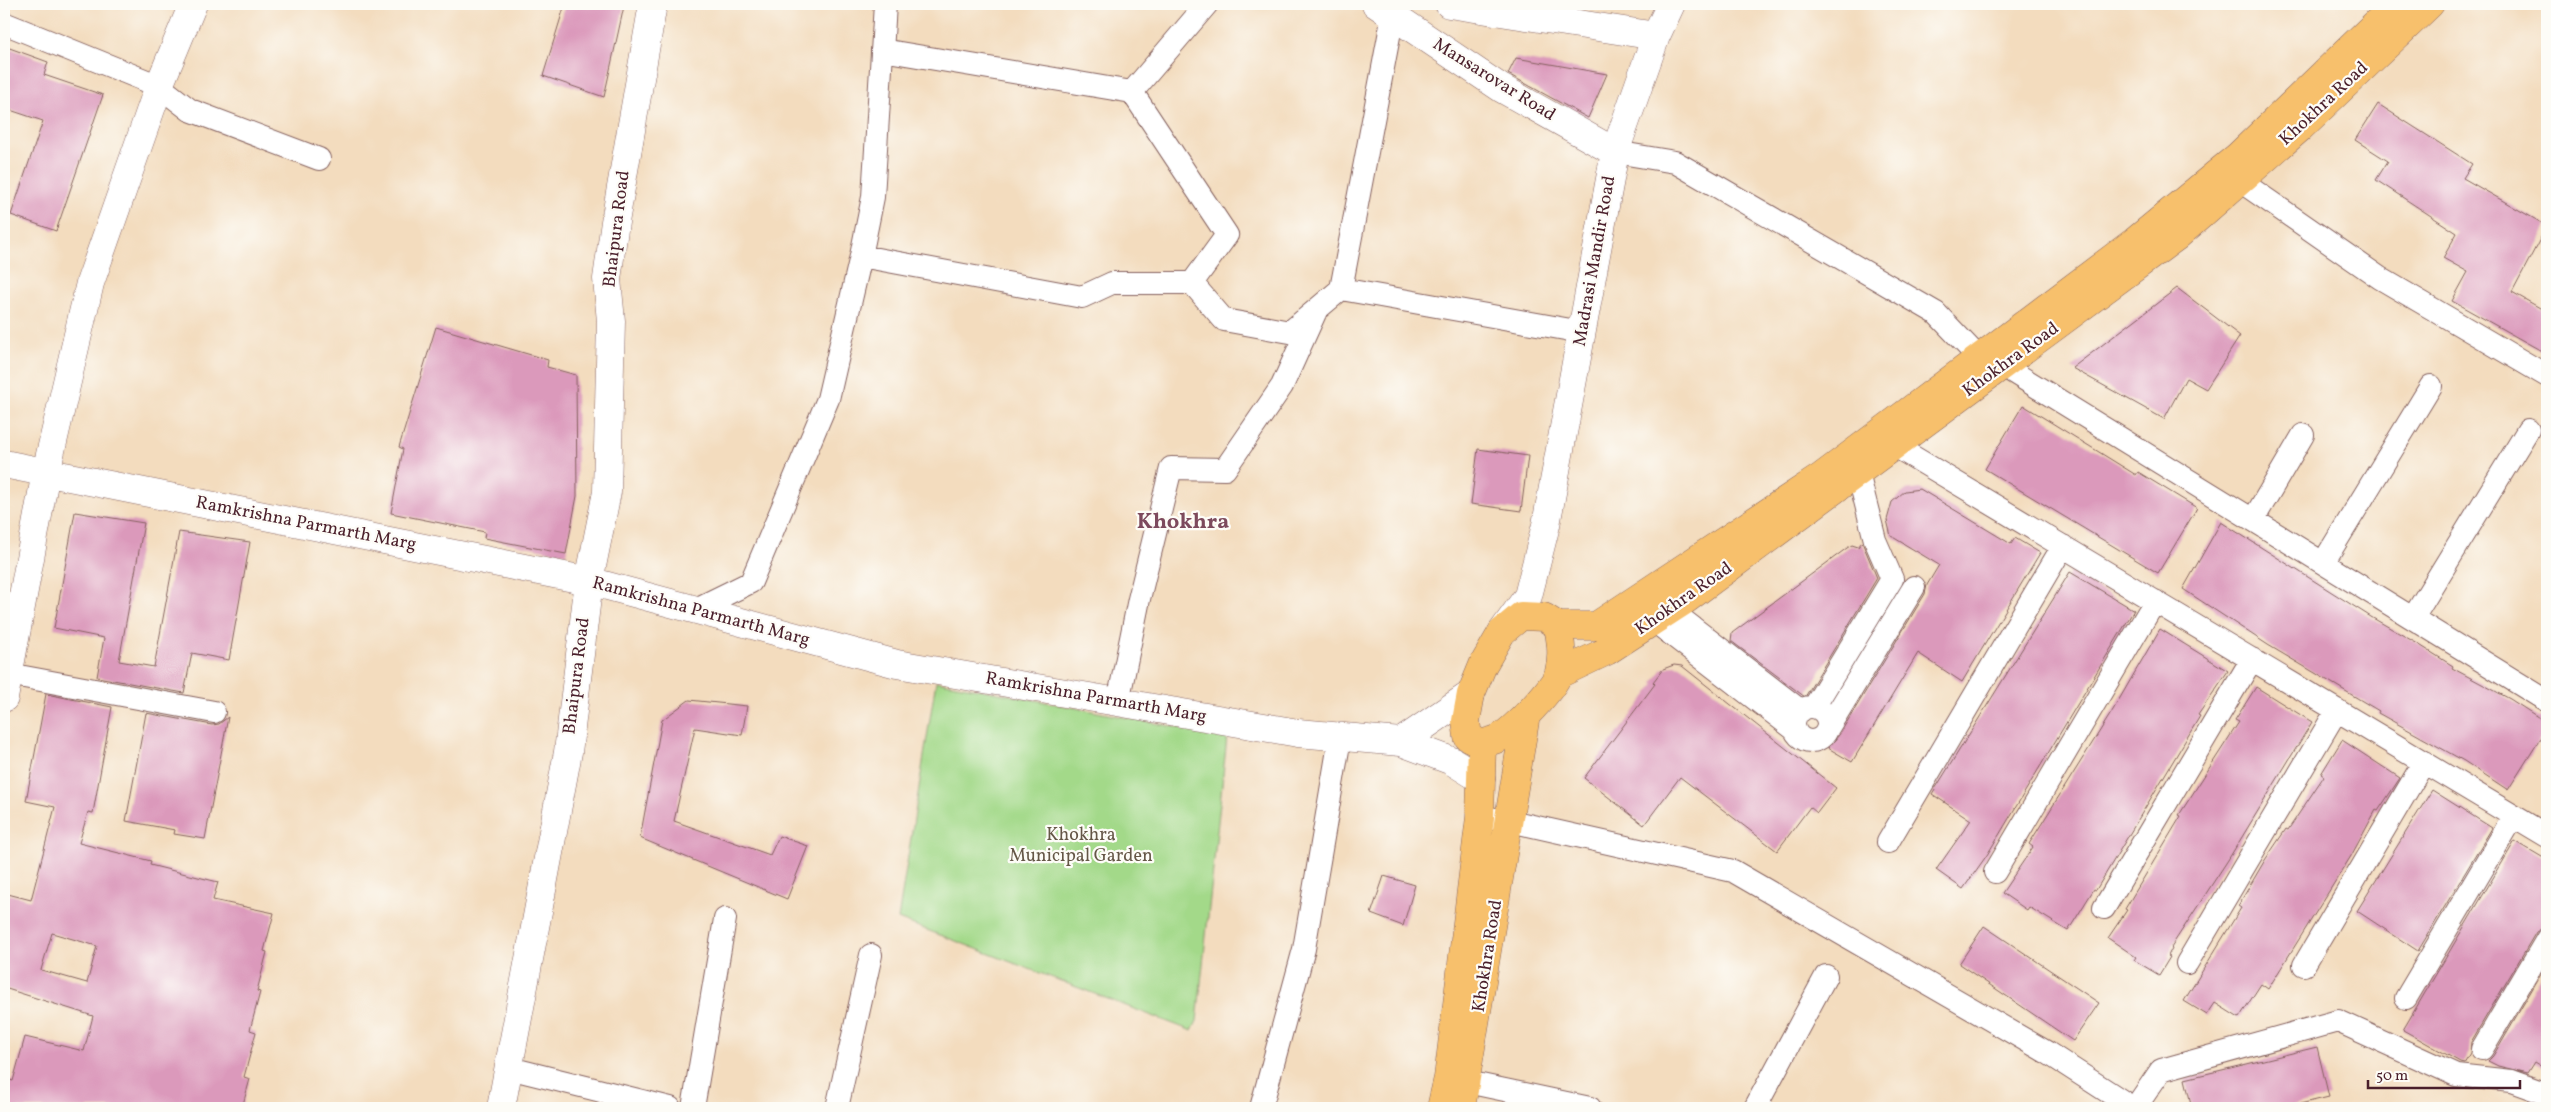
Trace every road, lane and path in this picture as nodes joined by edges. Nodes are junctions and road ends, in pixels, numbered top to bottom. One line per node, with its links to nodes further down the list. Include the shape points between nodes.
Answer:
1 (193, 4): 13 (street)
2 (653, 4): 36 (street, Bhaipura Road, via 607,279 611,321 607,492)
3 (885, 4): 12 (street)
4 (1207, 4): 14 (street)
5 (1449, 4): 11 (street)
6 (1672, 4): 11 (street, Madrasi Mandir Road)
7 (2396, 4): 23 (main road, Khokhra Road, via 2238,156)
8 (2430, 4): 17 (main road, Khokhra Road, via 2300,128)
9 (1385, 10): 15 (street, Mansarovar Road, via 1501,88); 20 (street)
10 (4, 23): 13 (street)
11 (1656, 36): 15 (street, Madrasi Mandir Road)
12 (882, 50): 14 (street); 18 (street, via 873,197)
13 (159, 86): 16 (street, via 190,110); 30 (street, via 90,283)
14 (1132, 92): 19 (street, via 1227,235)
15 (1615, 152): 22 (street, Madrasi Mandir Road); 23 (street, via 1675,162 1936,313)
16 (319, 159)
17 (2240, 180): 23 (main road, Khokhra Road, via 2176,237); 24 (street, via 2380,278)
18 (861, 256): 19 (street, via 1082,297 1112,283); 39 (street, via 828,399 751,582)
19 (1192, 283): 21 (street, via 1224,320 1290,332)
20 (1341, 289): 21 (street); 22 (street)
21 (1316, 311): 49 (street, via 1282,386 1225,469 1171,468)
22 (1582, 332): 33 (street, Madrasi Mandir Road)
23 (1991, 362): 28 (main road, Khokhra Road); 32 (street); 42 (main road, Khokhra Road, via 1596,626)
24 (2547, 376)
25 (2431, 386): 35 (street)
26 (2528, 430): 41 (street)
27 (2303, 435): 32 (street)
28 (1895, 446): 31 (main road, Khokhra Road); 34 (street)
29 (4, 464): 30 (street, Ramkrishna Parmarth Marg)
30 (46, 472): 36 (street, Ramkrishna Parmarth Marg); 46 (street)
31 (1858, 473): 40 (main road, Khokhra Road); 53 (street, via 1875,540 1892,579)
32 (2253, 520): 35 (street)
33 (1546, 525): 42 (street); 43 (street, via 1528,596)
34 (2063, 546): 38 (street); 64 (street)
35 (2323, 563): 41 (street)
36 (589, 581): 39 (street, Ramkrishna Parmarth Marg); 75 (street, Bhaipura Road, via 568,752)
37 (1914, 587): 54 (street)
38 (2155, 602): 44 (street); 65 (street)
39 (694, 610): 49 (street, Ramkrishna Parmarth Marg, via 897,664)
40 (1662, 616): 45 (main road, Khokhra Road, via 1607,651); 53 (street)
41 (2413, 618): 48 (street)
42 (1551, 622): 43 (main road, Khokhra Road, via 1522,616); 45 (main road, via 1562,649)
43 (1502, 632): 47 (main road)
44 (2252, 659): 50 (street); 66 (street)
45 (1559, 674): 52 (main road, via 1547,693)
46 (6, 686): 51 (street)
47 (1471, 694): 56 (street); 57 (main road, via 1466,721 1468,737)
48 (2547, 701)
49 (1118, 702): 55 (street, Ramkrishna Parmarth Marg)
50 (2337, 710): 58 (street); 70 (street)
51 (214, 712)
52 (1526, 715): 57 (main road, via 1498,739); 62 (main road, Khokhra Road)
53 (1803, 716): 54 (street, via 1826,715); 54 (street, via 1802,740 1815,741)
54 (1828, 728)
55 (1340, 738): 56 (street, Ramkrishna Parmarth Marg); 83 (street, via 1304,949)
56 (1400, 742): 59 (street, Ramkrishna Parmarth Marg, via 1452,761)
57 (1482, 744): 59 (main road, Khokhra Road)
58 (2424, 762): 60 (street); 71 (street)
59 (1481, 779): 61 (main road, Khokhra Road)
60 (2514, 816): 63 (street); 73 (street)
61 (1480, 817): 62 (street); 84 (main road, Khokhra Road, via 1448,1078)
62 (1510, 821): 76 (main road, Khokhra Road); 87 (street, via 1733,871 2048,1053)
63 (2547, 836)
64 (1888, 842)
65 (1995, 872)
66 (2104, 908)
67 (725, 919): 81 (street)
68 (2547, 939): 74 (street)
69 (871, 955): 82 (street)
70 (2187, 963)
71 (2304, 965)
72 (1826, 976): 78 (street)
73 (2406, 998)
74 (2482, 1049)
75 (509, 1068): 79 (street, Bhaipura Road); 80 (street)
76 (1468, 1082): 85 (main road, Khokhra Road); 86 (street)
77 (2547, 1094): 87 (street, via 2511,1081 2456,1075 2338,1020 2161,1070)
78 (1761, 1106)
79 (501, 1108)
80 (670, 1108)
81 (693, 1108)
82 (837, 1108)
83 (1261, 1108)
84 (1441, 1108)
85 (1462, 1108)
86 (1590, 1108)
87 (2134, 1108)

